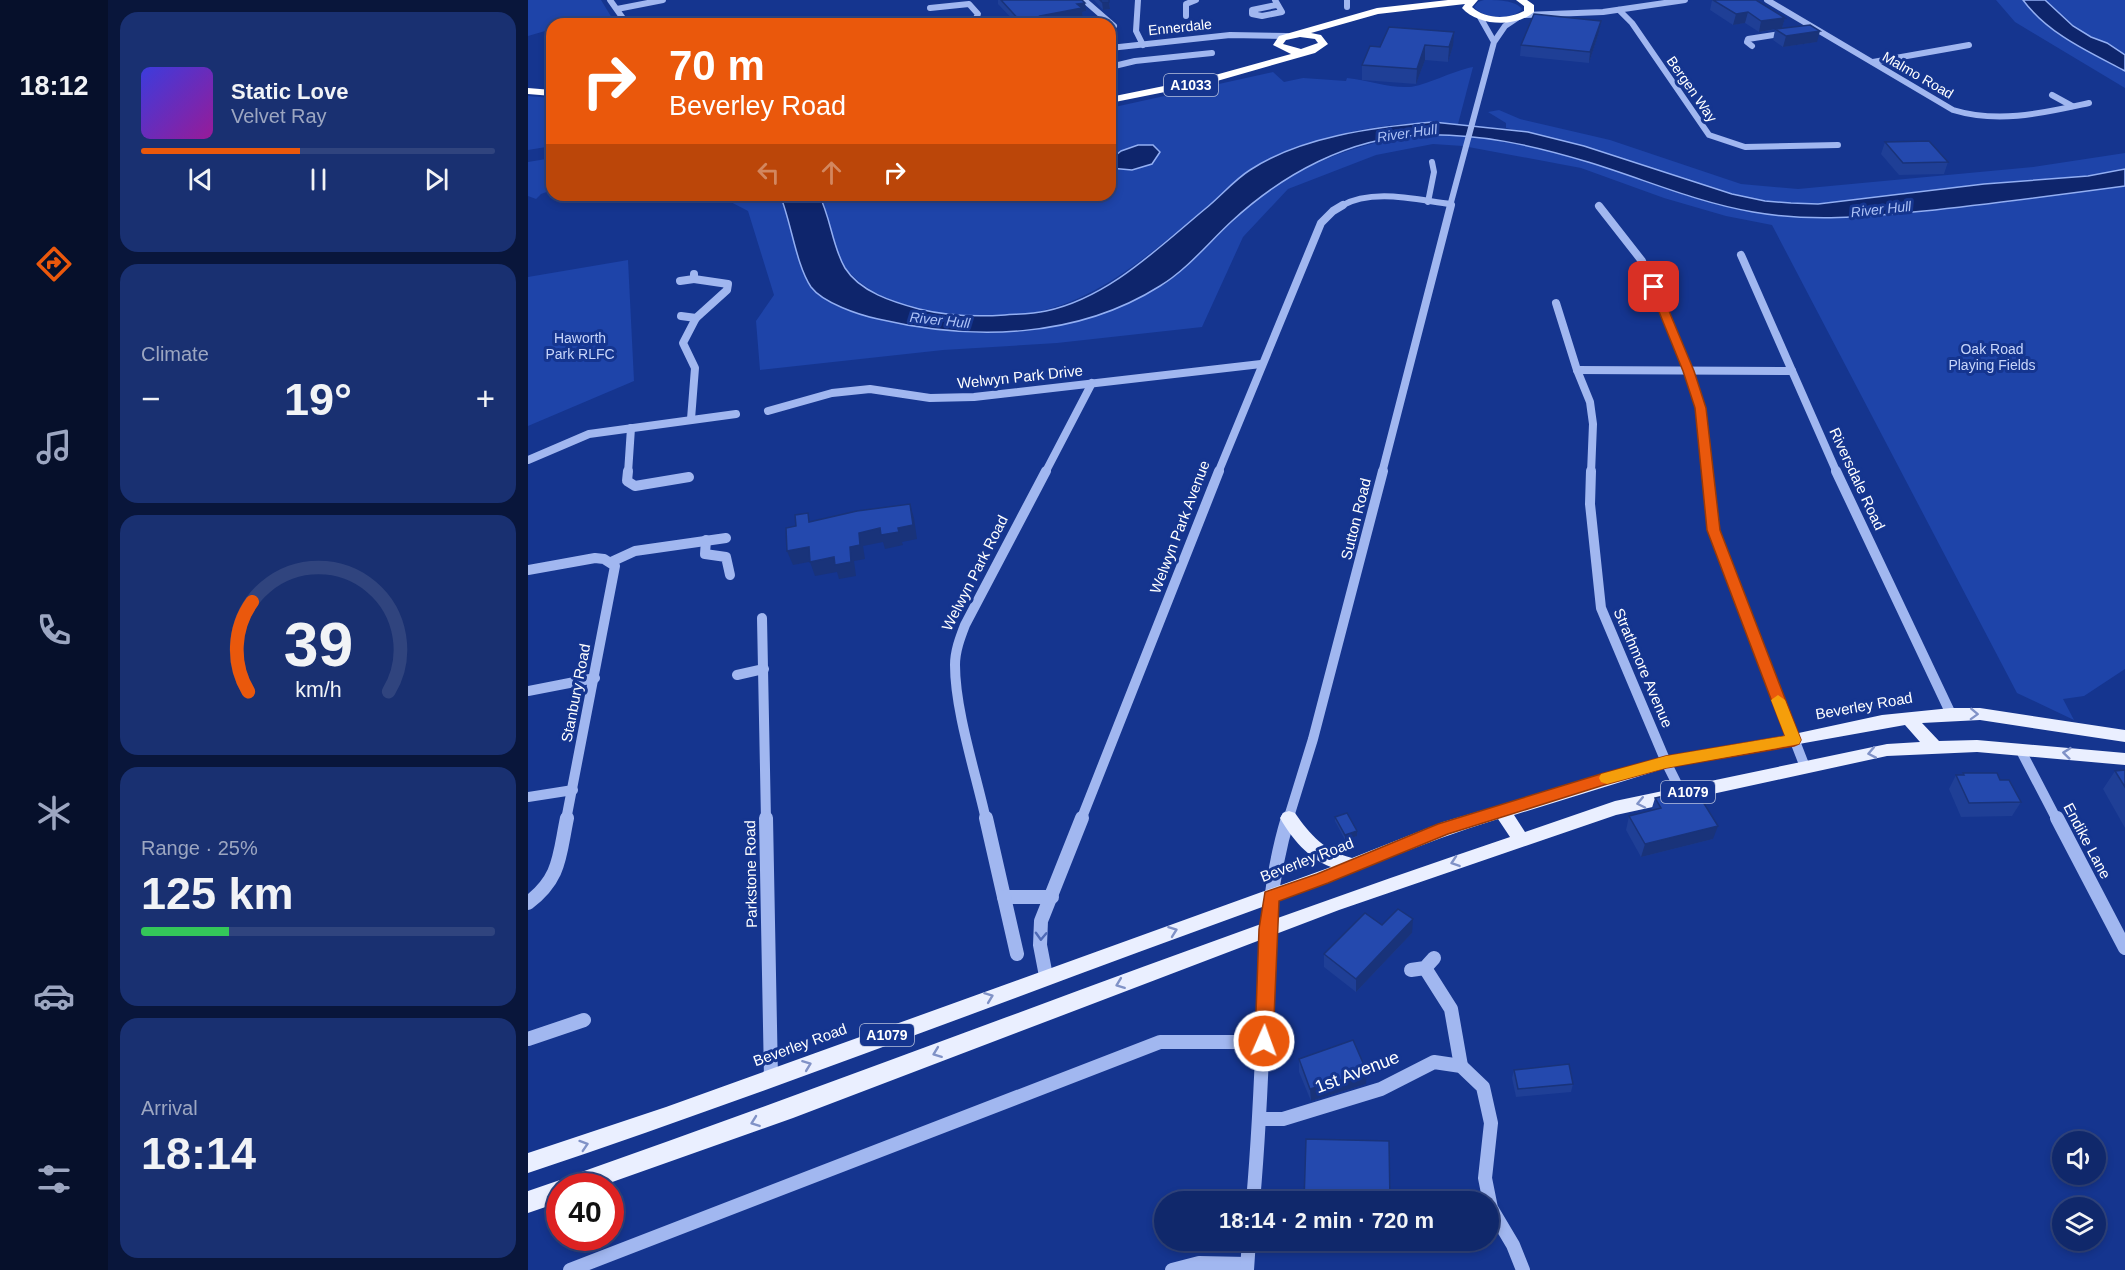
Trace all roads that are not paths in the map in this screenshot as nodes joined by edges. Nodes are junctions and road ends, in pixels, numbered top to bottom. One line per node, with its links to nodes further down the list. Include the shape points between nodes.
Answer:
1 (610, 0): 13 (street)
2 (663, 0): 10 (street)
3 (1084, 0): 21 (street)
4 (1138, 0): 22 (street)
5 (1192, 0): 17 (street, via 1186,4)
6 (1472, 0): 18 (highway, via 1467,8); 27 (highway, Ennerdale, via 1377,10)
7 (1638, 0): 11 (street)
8 (1685, 0): 11 (street)
9 (1767, 0): 24 (street, Malmo Road)
10 (635, 2): 13 (street)
11 (1647, 6): 15 (street)
12 (930, 8): 20 (street, via 969,4 978,14)
13 (616, 9): 19 (street)
14 (1523, 10): 16 (street); 16 (street); 18 (highway, via 1499,19); 30 (street)
15 (1619, 10): 16 (street); 47 (street, Bergen Way, via 1709,135 1745,147)
16 (1572, 13)
17 (1186, 16)
18 (1478, 16): 29 (highway, via 1436,11 1392,15 1356,24); 30 (street)
19 (623, 18)
20 (976, 18)
21 (1108, 18)
22 (1136, 25): 23 (street); 31 (street)
23 (1118, 26)
24 (1816, 29): 25 (street); 38 (street, Malmo Road)
25 (1806, 30)
26 (1796, 32): 34 (street, via 1748,39)
27 (1290, 35): 28 (street, Ennerdale); 29 (highway, via 1307,34); 33 (highway, via 1280,40)
28 (1252, 36): 31 (street, Ennerdale); 33 (street, Ennerdale)
29 (1322, 40): 36 (highway, via 1322,46)
30 (1493, 40): 50 (street, Sutton Road)
31 (1143, 45): 35 (street, Ennerdale)
32 (1969, 45): 38 (street)
33 (1280, 46): 36 (highway, via 1292,51); 39 (highway, via 1278,57)
34 (1752, 46)
35 (1116, 47)
36 (1311, 51): 39 (highway, A1033)
37 (1213, 53): 40 (street)
38 (1873, 62): 46 (street, Malmo Road, via 1953,110 1970,116 1995,119)
39 (1271, 63): 44 (highway, A1033, via 1187,86)
40 (1116, 66)
41 (528, 91): 42 (highway)
42 (546, 92)
43 (2052, 95): 46 (street)
44 (1116, 99)
45 (2089, 103): 46 (street, Malmo Road)
46 (2072, 106)
47 (1838, 145)
48 (1432, 162): 49 (street)
49 (1428, 202): 50 (street, Welwyn Park Avenue); 57 (street, Welwyn Park Avenue, via 1359,199 1327,213)
50 (1450, 204): 93 (street, Sutton Road, via 1351,598)
51 (1599, 206): 59 (street, via 1642,261)
52 (1740, 255): 60 (street, Riversdale Road)
53 (680, 281): 56 (street, via 694,277 728,284 727,290)
54 (1556, 303): 58 (street, Strathmore Avenue)
55 (681, 316): 56 (street)
56 (696, 318): 66 (street, via 683,343 695,368 689,393)
57 (1262, 364): 61 (street, Welwyn Park Drive); 97 (street, Welwyn Park Avenue)
58 (1577, 370): 59 (street); 87 (street, Strathmore Avenue, via 1590,402 1593,424 1590,504 1601,608)
59 (1688, 371): 60 (street); 83 (street, via 1701,408 1713,530)
60 (1792, 371): 80 (street, Riversdale Road)
61 (1092, 383): 63 (street, Welwyn Park Drive, via 974,397 930,398 870,389 832,393); 96 (street, Welwyn Park Road, via 957,646 955,665 960,700)
62 (778, 396): 63 (street)
63 (783, 406): 64 (street, Welwyn Park Drive)
64 (768, 411)
65 (736, 414): 66 (street)
66 (692, 419): 67 (street)
67 (631, 428): 68 (street, via 589,434); 69 (street, via 627,481 635,486)
68 (528, 460)
69 (689, 477)
70 (726, 538): 71 (street)
71 (706, 540): 72 (street, via 635,551); 74 (street, via 705,554 726,557)
72 (611, 562): 73 (street, via 595,558); 78 (street, Stanbury Road, via 615,575)
73 (528, 570)
74 (730, 575)
75 (762, 618): 76 (street, Parkstone Road)
76 (764, 669): 77 (street); 109 (street, Parkstone Road)
77 (737, 675)
78 (595, 678): 79 (street); 89 (street, Stanbury Road)
79 (528, 691)
80 (1951, 714): 81 (main road, Beverley Road / A1079); 82 (main road, Beverley Road / A1079, one-way to 82, via 1980,714)
81 (1908, 718): 83 (main road, Beverley Road / A1079); 84 (main road)
82 (2125, 736)
83 (1794, 740): 87 (main road, Beverley Road / A1079); 88 (street)
84 (1935, 748): 85 (main road, A1079); 88 (main road, A1079, one-way to 88, via 1887,750)
85 (2020, 749): 86 (main road, A1079, one-way to 85); 101 (street, Endike Lane)
86 (2125, 759)
87 (1666, 762): 90 (street, Strathmore Avenue); 92 (main road, Beverley Road / A1079)
88 (1805, 766): 90 (main road, A1079)
89 (573, 789): 91 (street); 99 (street, Stanbury Road, via 556,873)
90 (1682, 794): 94 (main road, A1079, one-way to 94, via 1615,808)
91 (528, 797)
92 (1502, 811): 94 (main road); 95 (main road, Beverley Road / A1079, via 1443,829)
93 (1288, 818): 95 (main road, via 1317,852); 98 (street, Sutton Road, via 1278,850)
94 (1521, 839): 100 (main road, A1079, one-way to 100)
95 (1353, 866): 98 (main road, Beverley Road / A1079)
96 (1004, 897): 97 (street); 102 (street, Welwyn Park Road)
97 (1052, 897): 104 (street, Welwyn Park Avenue, one-way to 104, via 1041,921 1040,945)
98 (1271, 897): 100 (street, Sutton Road); 104 (main road, Beverley Road / A1079, one-way to 98)
99 (528, 903)
100 (1267, 929): 107 (street, Sutton Road); 112 (main road, A1079, one-way to 112)
101 (2125, 948)
102 (1017, 954)
103 (1423, 965): 108 (street, via 1451,1010)
104 (1046, 976): 109 (main road, Beverley Road / A1079, one-way to 104)
105 (584, 1020): 106 (street)
106 (528, 1039)
107 (1264, 1041): 110 (street, Sutton Road); 118 (street, via 1160,1042)
108 (1461, 1066): 110 (street, 1st Avenue, via 1434,1062 1381,1089 1283,1119); 120 (street, via 1483,1087 1491,1123 1485,1178 1491,1208)
109 (771, 1078): 111 (main road, Beverley Road / A1079, one-way to 109)
110 (1260, 1119): 113 (street, Sutton Road)
111 (528, 1163)
112 (610, 1173)
113 (1253, 1191)
114 (546, 1196): 115 (main road)
115 (528, 1202)
116 (1248, 1251): 117 (street)
117 (1247, 1267): 119 (street, via 1211,1262 1188,1263)
118 (574, 1269)
119 (1172, 1270)
120 (1523, 1270)

